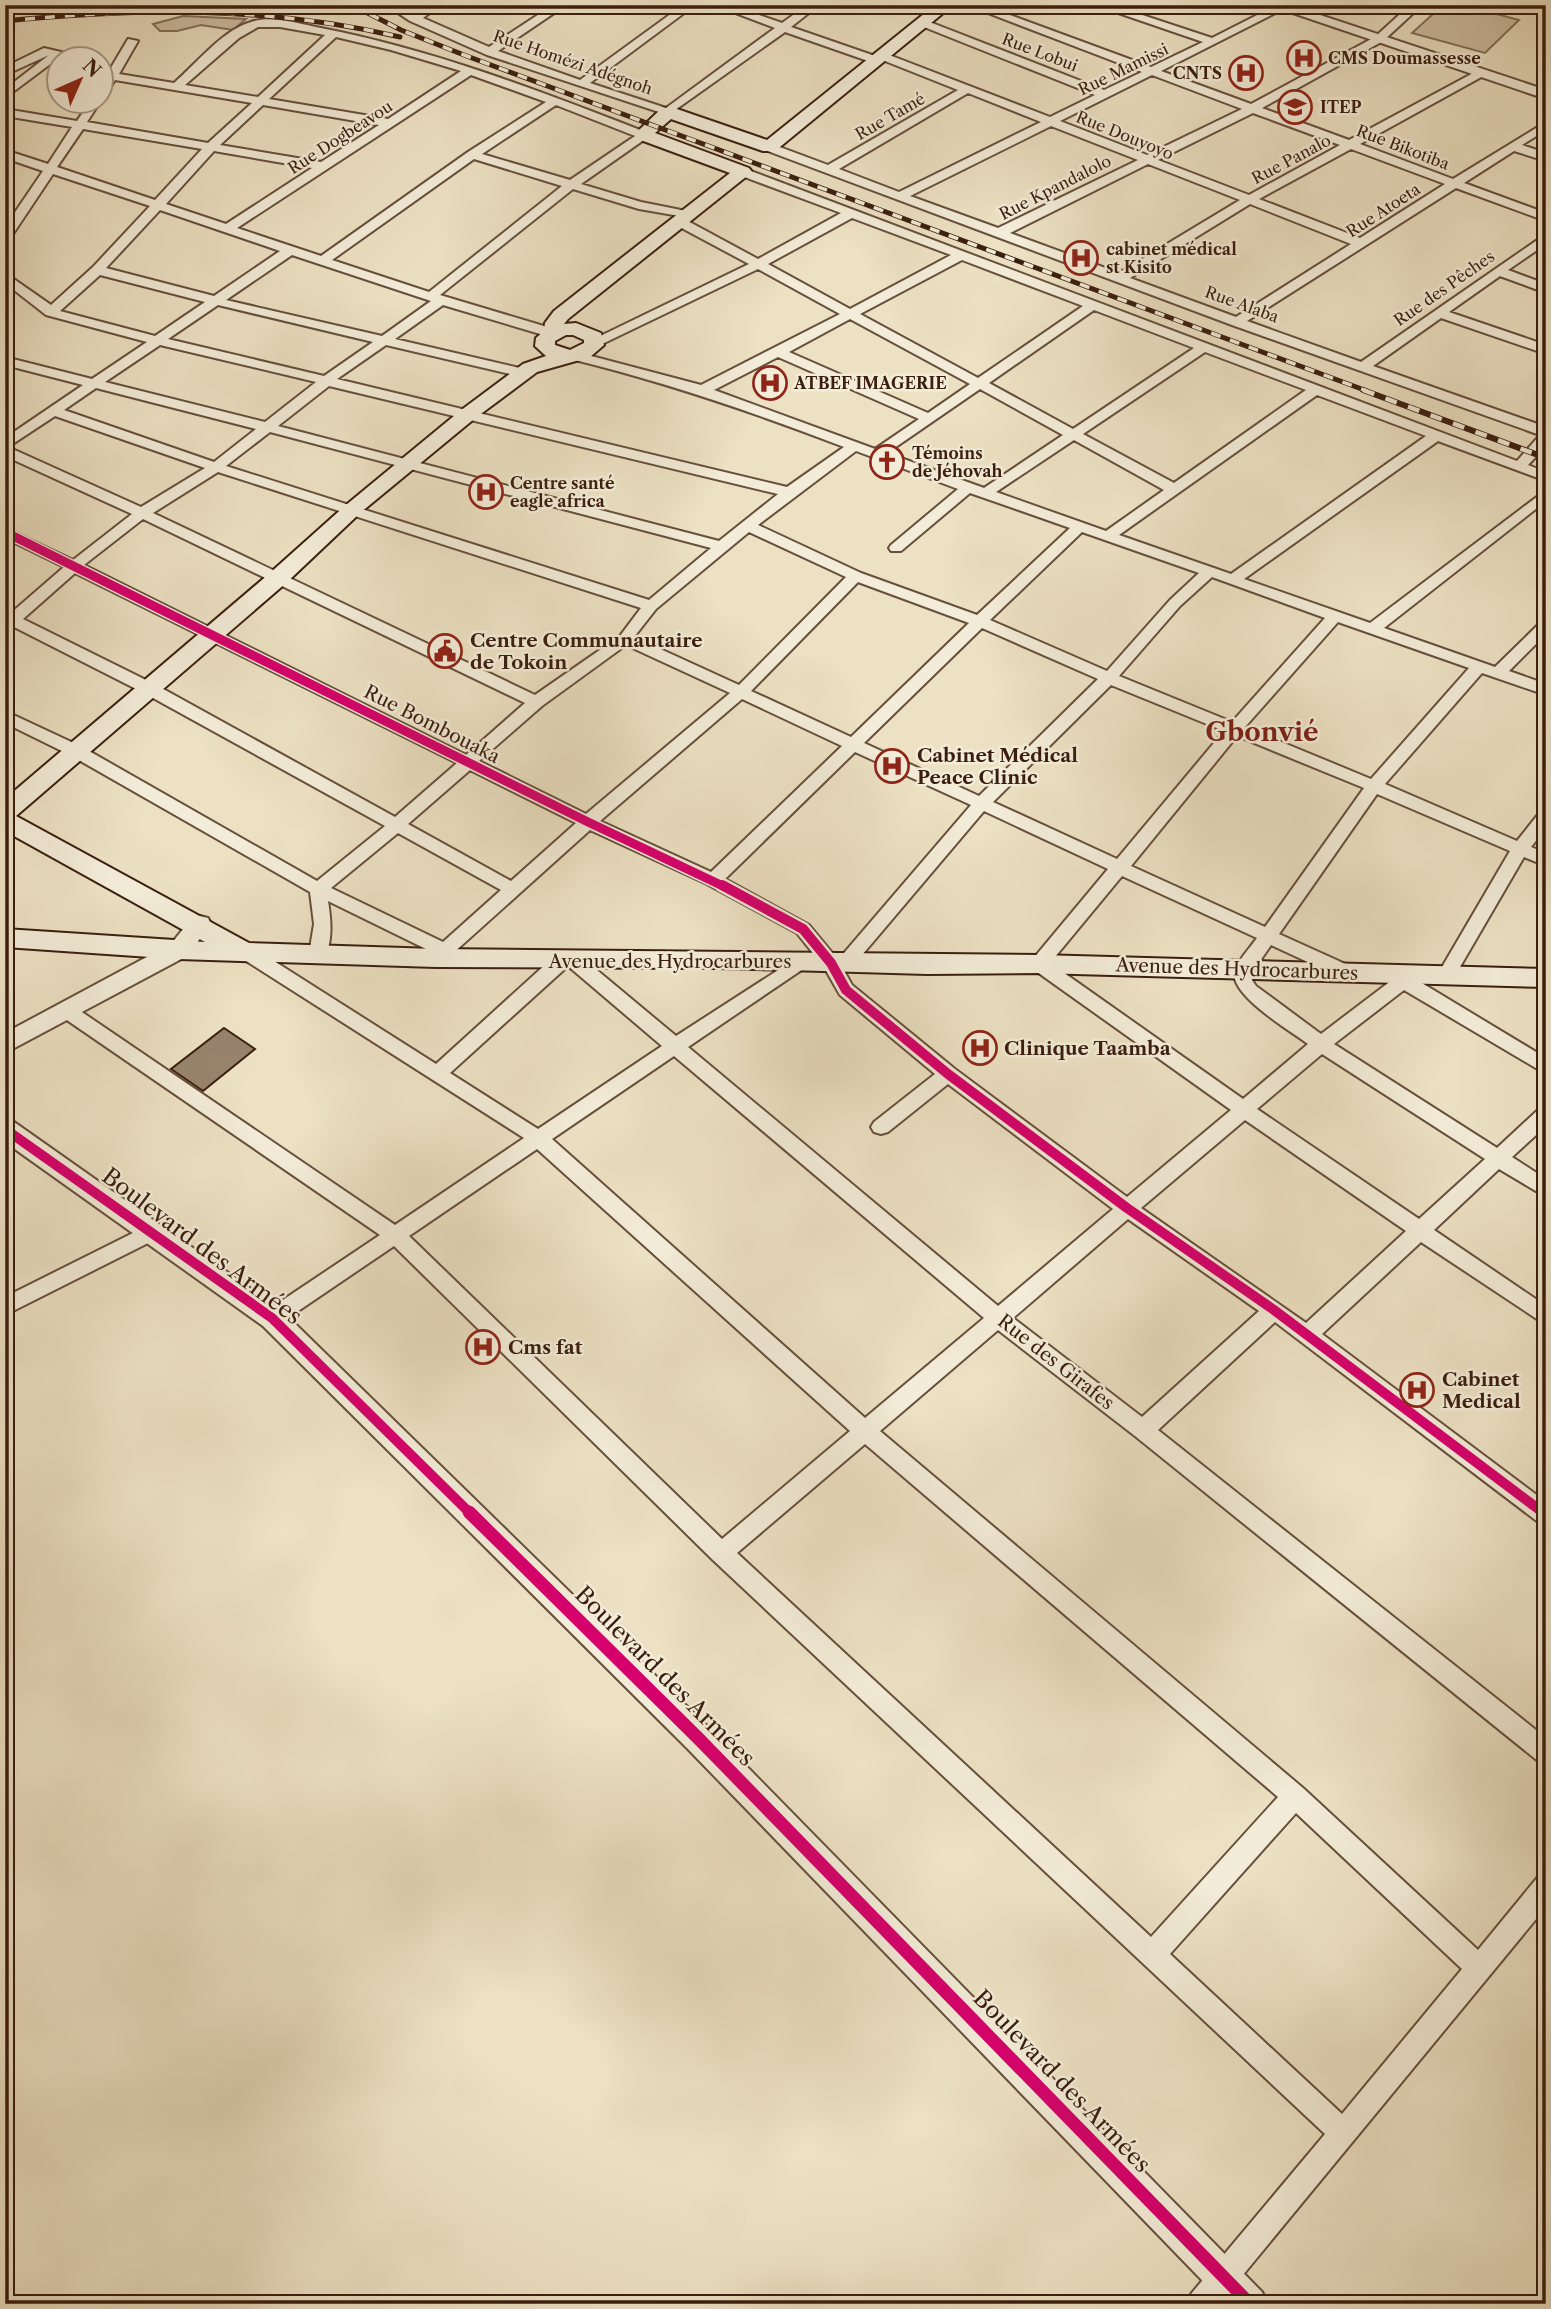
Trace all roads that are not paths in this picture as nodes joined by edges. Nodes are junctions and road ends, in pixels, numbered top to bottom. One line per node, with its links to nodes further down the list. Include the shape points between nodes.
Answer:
1 (391, 5): 12 (street, Rue Homézi Adégnoh)
2 (435, 5): 12 (street)
3 (561, 5): 19 (street)
4 (690, 5): 27 (street)
5 (719, 5): 14 (street, Rue Douyoyo)
6 (814, 5): 14 (street)
7 (945, 5): 13 (main road)
8 (972, 5): 24 (street, Rue Bikotiba)
9 (1100, 5): 18 (street)
10 (1417, 5): 16 (street, Rue Kpandalolo)
11 (1281, 6): 16 (street); 18 (street, Rue Mamissi)
12 (414, 19): 19 (street, Rue Homézi Adégnoh)
13 (923, 23): 20 (main road); 31 (street, Rue Lobui)
14 (785, 27): 20 (street, Rue Douyoyo); 37 (street)
15 (334, 33): 23 (street); 28 (street, via 266,23 248,26); 33 (street)
16 (1379, 40): 25 (street); 35 (street, Rue Kpandalolo)
17 (132, 41): 22 (street)
18 (1214, 41): 24 (street, Rue Mamissi)
19 (491, 51): 27 (street, Rue Homézi Adégnoh)
20 (878, 57): 29 (street, Rue Douyoyo); 47 (main road)
21 (9, 67): 30 (street, via 44,51 59,53)
22 (116, 70)
23 (471, 70): 34 (street); 39 (street, Rue Dogbeavou)
24 (1155, 71): 31 (street, Rue Mamissi); 35 (street, Rue Bikotiba)
25 (1481, 73): 32 (street); 44 (street, Rue Panalo)
26 (116, 76): 28 (street)
27 (583, 83): 37 (street, Rue Homézi Adégnoh)
28 (177, 86): 33 (street)
29 (967, 89): 40 (street, Rue Douyoyo); 54 (street, Rue Tamé)
30 (5, 95)
31 (1106, 95): 40 (street, Rue Mamissi)
32 (1546, 95)
33 (263, 100): 39 (street); 46 (street)
34 (555, 101): 43 (street); 49 (street)
35 (1253, 107): 44 (street, Rue Bikotiba); 51 (street, Rue Kpandalolo)
36 (5, 111): 41 (street)
37 (668, 112): 43 (main road); 47 (main road)
38 (85, 116): 41 (street)
39 (390, 123): 52 (street, Rue Dogbeavou)
40 (1050, 123): 51 (street, Rue Douyoyo); 58 (street, Rue Mamissi)
41 (79, 124): 46 (street); 53 (street)
42 (1546, 125): 45 (street, Rue Atoeta)
43 (643, 135): 55 (main road); 57 (street)
44 (1352, 144): 56 (street, Rue Bikotiba); 59 (street, Rue Panalo)
45 (1512, 146): 50 (street); 56 (street, Rue Atoeta)
46 (211, 147): 52 (street); 60 (street)
47 (769, 147): 54 (street, Rue Alaba)
48 (5, 154): 53 (street)
49 (472, 155): 57 (street); 71 (street)
50 (1546, 157)
51 (1143, 160): 59 (street, Rue Douyoyo); 65 (street, Rue Kpandalolo)
52 (322, 166): 64 (street, Rue Dogbeavou)
53 (49, 168): 60 (street); 66 (street)
54 (828, 170): 58 (street, Rue Alaba)
55 (743, 172): 61 (street); 63 (main road)
56 (1454, 183): 62 (street, Rue Bikotiba); 68 (street, Rue Atoeta)
57 (571, 185): 63 (street); 78 (street)
58 (898, 197): 65 (street, Rue Alaba)
59 (1249, 200): 68 (street, Rue Douyoyo); 76 (street, Rue Panalo)
60 (156, 204): 64 (street); 73 (street)
61 (851, 213): 70 (street); 72 (street)
62 (1546, 217)
63 (683, 218): 72 (street); 81 (main road)
64 (225, 230): 69 (street)
65 (999, 233): 76 (street, Rue Alaba)
66 (5, 237)
67 (1546, 238): 74 (street, Rue des Pêches)
68 (1360, 243): 85 (street, Rue Atoeta)
69 (289, 251): 71 (street); 79 (street)
70 (959, 256): 80 (street); 84 (street)
71 (321, 262): 78 (street)
72 (757, 265): 84 (street); 86 (street, via 623,330)
73 (98, 270): 79 (street); 82 (street)
74 (1498, 271): 77 (street); 83 (street, Rue des Pêches)
75 (5, 277): 82 (street)
76 (1120, 278): 85 (street, Rue Alaba)
77 (1546, 289)
78 (435, 298): 88 (street); 89 (street)
79 (216, 301): 87 (street); 88 (street)
80 (1093, 305): 90 (street); 99 (street)
81 (570, 308): 86 (main road, via 569,317); 89 (main road, via 557,320)
82 (51, 312): 87 (street)
83 (1439, 313): 91 (street); 95 (street, Rue des Pêches)
84 (850, 315): 92 (street); 99 (street)
85 (1237, 322): 95 (street, Rue Alaba)
86 (590, 337): 89 (main road); 89 (main road, via 569,329); 94 (street)
87 (160, 340): 97 (street); 98 (street)
88 (383, 340): 96 (street); 97 (street)
89 (557, 344): 94 (street); 96 (main road)
90 (1202, 348): 100 (street); 107 (street)
91 (1546, 350)
92 (778, 352): 101 (street); 104 (street)
93 (5, 361): 98 (street)
94 (607, 362): 101 (street)
95 (1364, 366): 106 (street, Rue Alaba)
96 (526, 370): 103 (main road)
97 (325, 382): 103 (street); 105 (street)
98 (95, 384): 102 (street); 105 (street)
99 (979, 385): 104 (street); 107 (street)
100 (1315, 390): 108 (street); 118 (street)
101 (699, 391): 110 (street)
102 (54, 411): 109 (street); 114 (street)
103 (467, 415): 113 (main road); 119 (street)
104 (929, 418): 112 (street)
105 (267, 427): 113 (street); 114 (street)
106 (1546, 434): 115 (street)
107 (1075, 436): 118 (street); 120 (street)
108 (1436, 436): 115 (street); 134 (street)
109 (5, 444)
110 (854, 446): 112 (street); 119 (street)
111 (5, 451): 123 (street)
112 (877, 454): 117 (street)
113 (409, 463): 122 (main road); 128 (street)
114 (216, 467): 122 (street); 123 (street)
115 (1519, 467): 116 (street)
116 (1546, 477)
117 (967, 488): 120 (street); 129 (street)
118 (1174, 489): 127 (street)
119 (789, 492): 124 (street)
120 (986, 494): 125 (street)
121 (1546, 494): 140 (street)
122 (354, 509): 133 (main road); 135 (street)
123 (142, 513): 130 (street); 133 (street)
124 (749, 526): 128 (street); 132 (street)
125 (1080, 526): 127 (street); 138 (street)
126 (5, 531): 130 (street, Rue Bombouaka)
127 (1108, 536): 131 (street)
128 (722, 546): 135 (street)
129 (896, 548)
130 (74, 566): 137 (street); 141 (street, Rue Bombouaka)
131 (1209, 572): 134 (street); 145 (street)
132 (856, 576): 138 (street); 148 (street)
133 (278, 578): 141 (main road); 149 (street)
134 (1232, 580): 136 (street)
135 (651, 606): 142 (street)
136 (1335, 616): 140 (street); 151 (street)
137 (8, 621): 146 (street)
138 (978, 621): 145 (street); 152 (street)
139 (1546, 625): 144 (street)
140 (1372, 629): 143 (street)
141 (211, 634): 146 (main road); 154 (street, Rue Bombouaka)
142 (625, 639): 148 (street); 149 (street)
143 (1480, 667): 144 (street); 155 (street)
144 (1498, 673): 147 (street)
145 (1109, 678): 151 (street); 156 (street)
146 (150, 688): 153 (main road); 161 (street)
147 (1546, 690)
148 (740, 693): 152 (street); 160 (street)
149 (536, 702): 154 (street)
150 (5, 716): 153 (street)
151 (1234, 730): 155 (street); 164 (street)
152 (855, 746): 156 (street); 165 (street)
153 (76, 751): 157 (main road); 166 (street)
154 (467, 761): 160 (street, Rue Bombouaka); 161 (street)
155 (1374, 786): 162 (street); 169 (street)
156 (981, 804): 164 (street); 177 (street)
157 (5, 812)
158 (1546, 816): 162 (street)
159 (5, 820): 168 (main road)
160 (588, 822): 165 (street, Rue Bombouaka); 167 (street)
161 (397, 825): 166 (street); 167 (street)
162 (1520, 849): 163 (street); 181 (street)
163 (1546, 860)
164 (1119, 867): 169 (street); 178 (street)
165 (713, 880): 177 (street, Rue Bombouaka, via 803,929)
166 (318, 889): 173 (street, via 323,924); 174 (street)
167 (514, 890): 174 (street)
168 (200, 925): 171 (street); 172 (main road)
169 (1270, 936): 179 (street); 180 (street)
170 (5, 938): 171 (main road, Avenue des Hydrocarbures)
171 (179, 950): 172 (main road, Avenue des Hydrocarbures); 184 (street)
172 (246, 952): 173 (main road, Avenue des Hydrocarbures); 189 (street)
173 (318, 954): 174 (main road, Avenue des Hydrocarbures)
174 (440, 954): 175 (main road, Avenue des Hydrocarbures)
175 (568, 960): 176 (main road, Avenue des Hydrocarbures); 187 (street, Rue des Girafes); 189 (street)
176 (800, 962): 177 (main road, Avenue des Hydrocarbures); 187 (street)
177 (838, 963): 178 (main road, Avenue des Hydrocarbures); 190 (street, Rue Bombouaka, via 846,990)
178 (1039, 964): 179 (main road, Avenue des Hydrocarbures); 191 (street)
179 (1244, 970): 180 (main road, Avenue des Hydrocarbures); 186 (street, via 1243,981 1250,991)
180 (1346, 972): 182 (main road, Avenue des Hydrocarbures)
181 (1447, 974): 182 (main road, Avenue des Hydrocarbures); 183 (main road, Avenue des Hydrocarbures)
182 (1400, 978): 186 (street); 188 (street)
183 (1546, 978)
184 (67, 1012): 185 (street); 201 (street)
185 (5, 1044)
186 (1321, 1044): 191 (street); 196 (street)
187 (674, 1046): 195 (street); 206 (street, Rue des Girafes)
188 (1546, 1068)
189 (438, 1073): 195 (street)
190 (948, 1074): 193 (street); 198 (street, Rue Bombouaka)
191 (1245, 1110): 198 (street); 199 (street)
192 (1546, 1114): 196 (street)
193 (881, 1127)
194 (5, 1129): 200 (street, Boulevard des Armées)
195 (538, 1138): 201 (street); 208 (street)
196 (1497, 1157): 197 (street); 199 (street)
197 (1546, 1189)
198 (1128, 1208): 203 (street, Rue Bombouaka); 206 (street)
199 (1420, 1229): 204 (street); 207 (street)
200 (153, 1231): 202 (street); 205 (street, Boulevard des Armées)
201 (394, 1234): 205 (street); 211 (street)
202 (5, 1307)
203 (1274, 1310): 207 (street, Rue Bombouaka); 209 (street)
204 (1546, 1317)
205 (272, 1318): 218 (street, Boulevard des Armées, via 678,1719)
206 (998, 1318): 208 (street); 209 (street, Rue des Girafes)
207 (1307, 1335): 210 (street, Rue Bombouaka)
208 (863, 1429): 211 (street); 213 (street)
209 (1143, 1430): 212 (street, Rue des Girafes)
210 (1546, 1515)
211 (721, 1553): 215 (street)
212 (1546, 1753)
213 (1295, 1796): 215 (street); 216 (street)
214 (1546, 1887): 216 (street)
215 (1153, 1954): 217 (street)
216 (1479, 1968): 217 (street)
217 (1342, 2132): 218 (street)
218 (1224, 2276): 219 (street); 220 (street, Boulevard des Armées)
219 (1201, 2304)
220 (1250, 2304)

